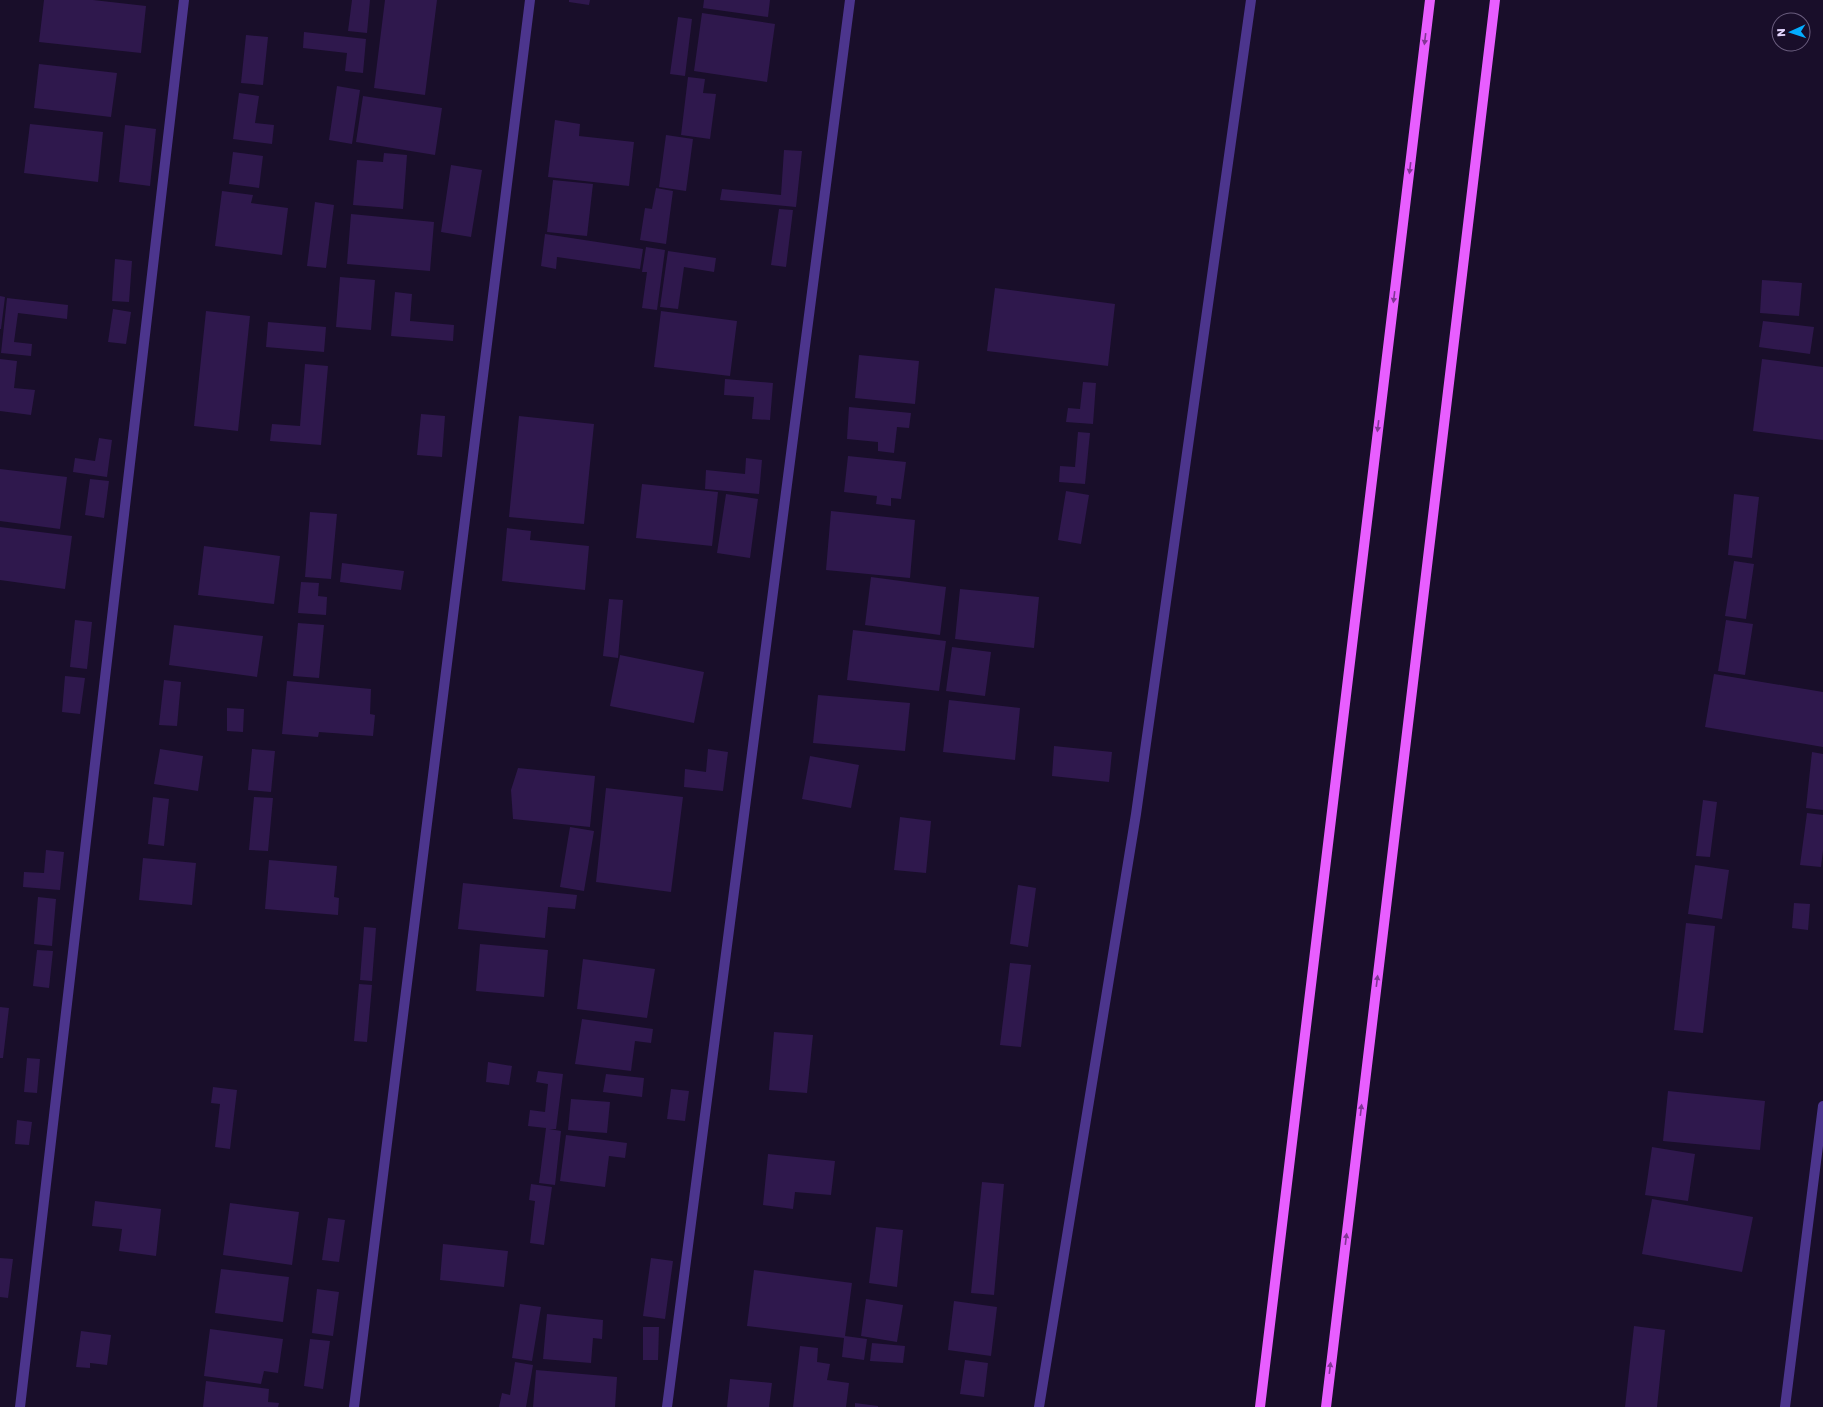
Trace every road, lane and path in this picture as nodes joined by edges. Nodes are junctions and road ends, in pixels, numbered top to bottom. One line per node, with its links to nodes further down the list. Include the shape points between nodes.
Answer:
1 (184, 0): 8 (street)
2 (530, 0): 9 (street)
3 (850, 0): 10 (street)
4 (1250, 0): 11 (street, via 1136,814)
5 (1430, 0): 12 (main road, one-way to 12)
6 (1495, 0): 13 (main road, one-way to 6)
7 (1823, 1106): 14 (street)
8 (20, 1407)
9 (354, 1407)
10 (667, 1407)
11 (1039, 1407)
12 (1260, 1407)
13 (1326, 1407)
14 (1785, 1407)

